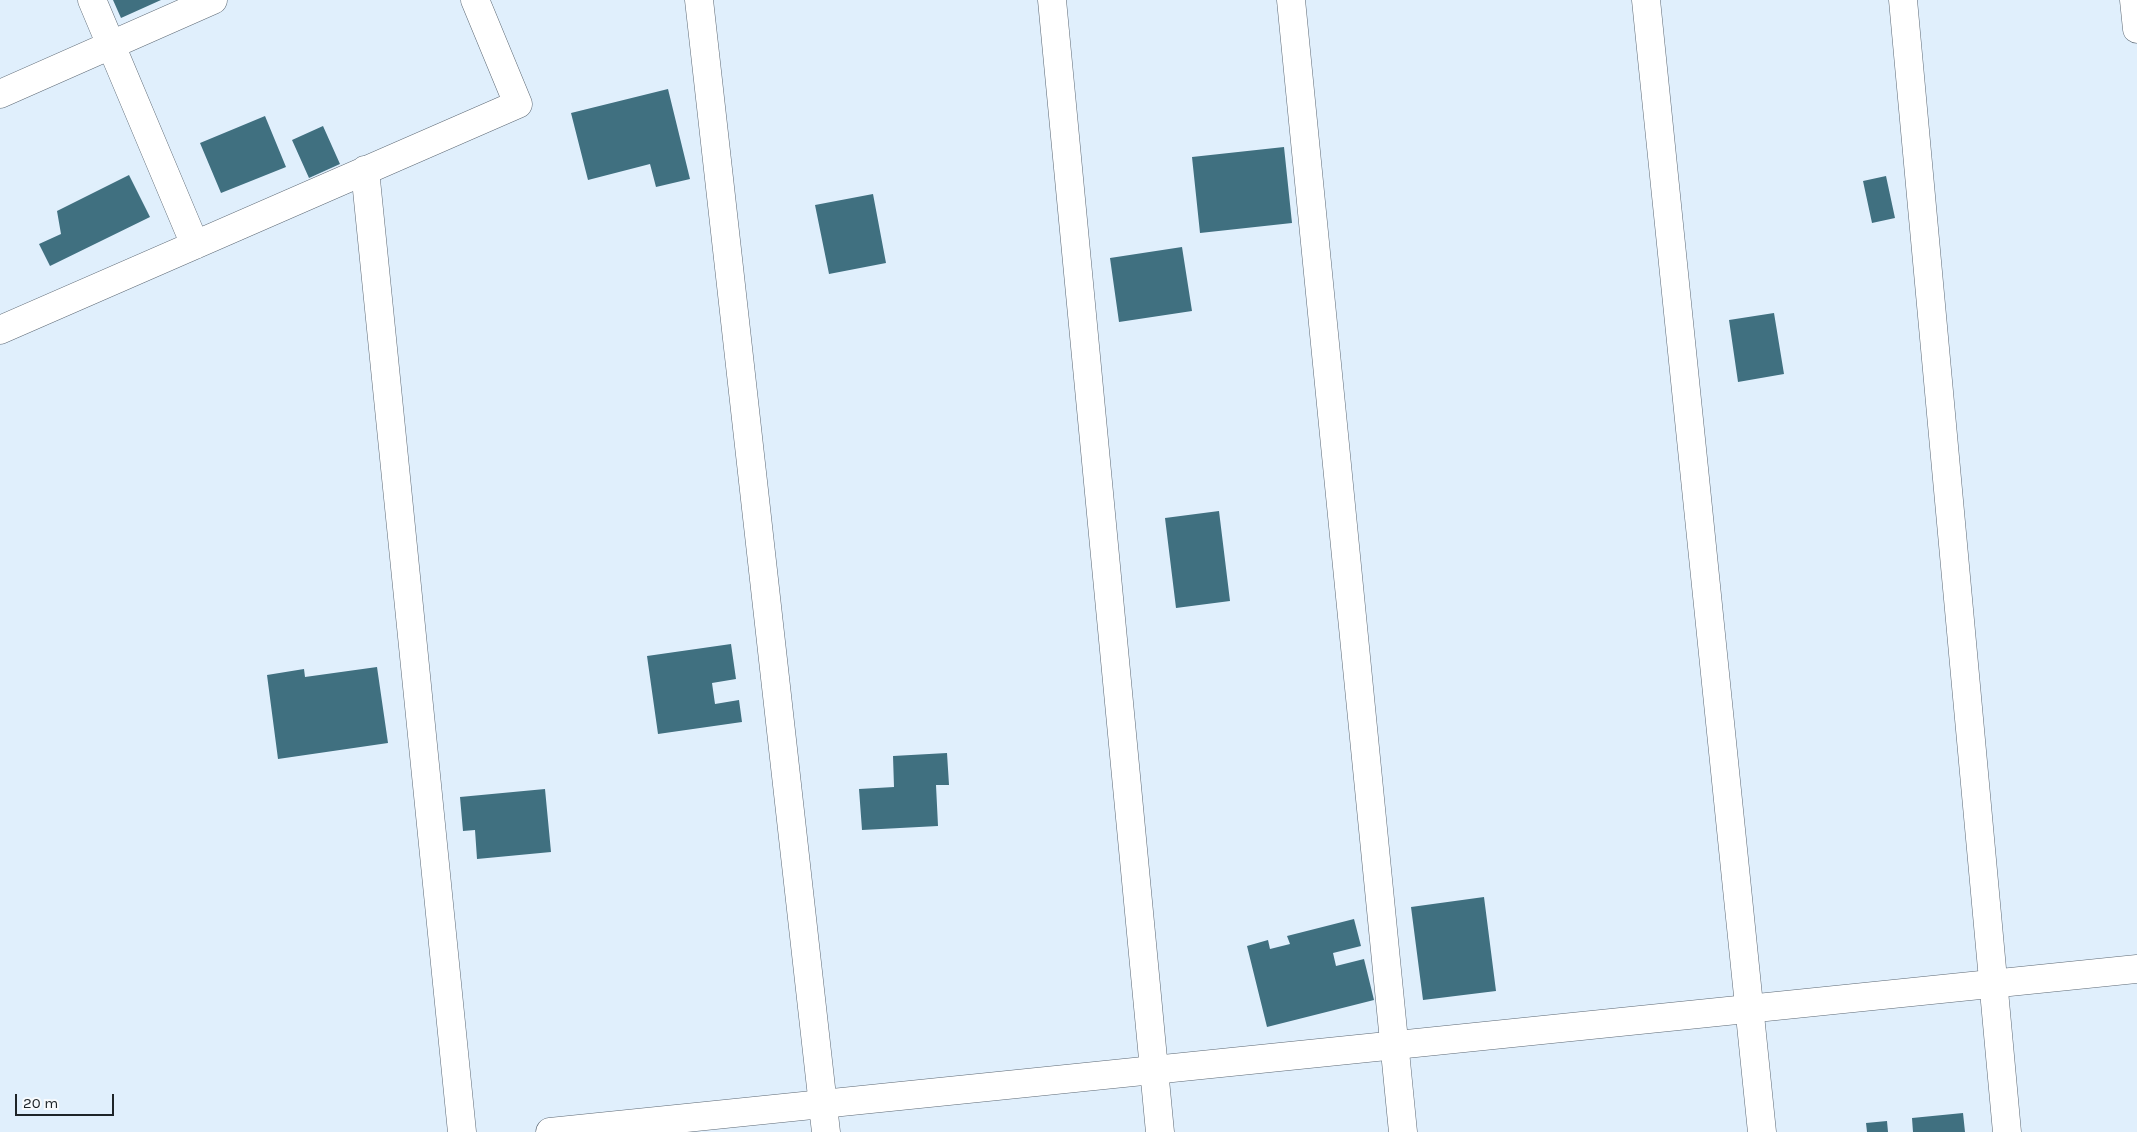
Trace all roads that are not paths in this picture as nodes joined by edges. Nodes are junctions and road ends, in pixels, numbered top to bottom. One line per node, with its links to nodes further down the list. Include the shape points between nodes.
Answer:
1 (92, 0): 11 (street)
2 (214, 0): 11 (street)
3 (474, 0): 13 (street, via 518,104)
4 (699, 0): 21 (street)
5 (1052, 0): 20 (street)
6 (1291, 0): 19 (street)
7 (1646, 0): 18 (street)
8 (1904, 0): 17 (street)
9 (2134, 0): 10 (street)
10 (2137, 29)
11 (111, 45): 12 (street); 14 (street)
12 (0, 94)
13 (365, 170): 14 (street); 22 (street)
14 (195, 244): 15 (street)
15 (0, 330)
16 (2137, 969): 17 (street)
17 (1993, 984): 18 (street); 28 (street)
18 (1749, 1009): 19 (street); 27 (street)
19 (1394, 1045): 20 (street); 26 (street)
20 (1154, 1070): 21 (street); 25 (street)
21 (823, 1104): 23 (street); 24 (street)
22 (462, 1132)
23 (550, 1132)
24 (826, 1132)
25 (1160, 1132)
26 (1403, 1132)
27 (1762, 1132)
28 (2007, 1132)

